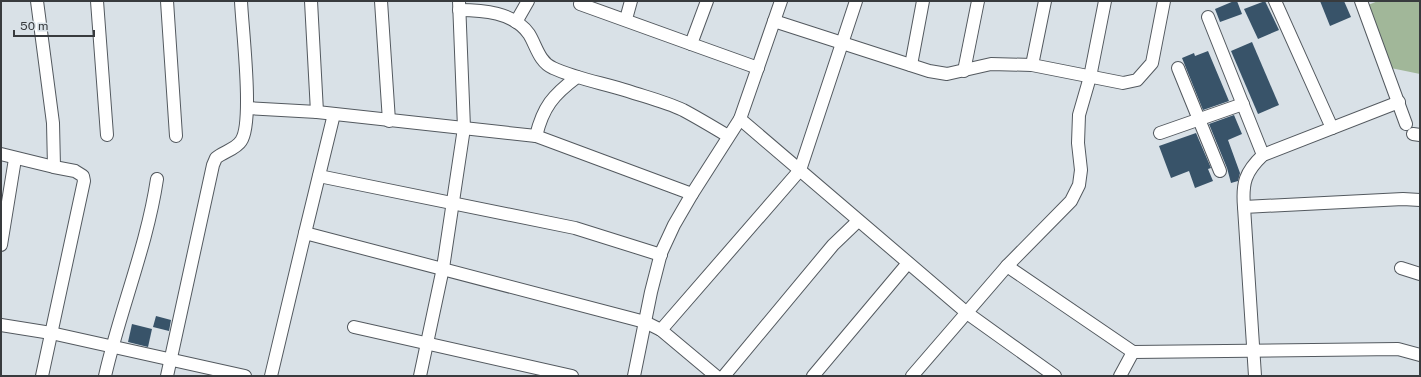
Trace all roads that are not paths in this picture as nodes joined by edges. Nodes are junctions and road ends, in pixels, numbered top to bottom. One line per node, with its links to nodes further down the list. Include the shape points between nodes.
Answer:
1 (37, 1): 53 (street, via 53,123)
2 (96, 1): 46 (street)
3 (167, 1): 47 (street)
4 (241, 1): 36 (street)
5 (311, 1): 37 (street)
6 (381, 1): 41 (street)
7 (528, 1): 24 (street)
8 (631, 1): 22 (street)
9 (707, 1): 26 (street)
10 (781, 1): 23 (street)
11 (856, 1): 25 (street)
12 (923, 1): 27 (street)
13 (978, 1): 31 (street)
14 (1045, 1): 28 (street)
15 (1105, 1): 33 (street)
16 (1164, 1): 33 (street, via 1152,63 1144,73 1137,80 1123,83)
17 (1275, 1): 43 (street)
18 (1363, 2): 34 (street)
19 (580, 4): 22 (street)
20 (459, 6): 24 (street, via 483,10); 42 (street)
21 (1208, 17): 35 (street)
22 (626, 19): 26 (street)
23 (774, 21): 25 (street); 29 (street)
24 (516, 22): 32 (street, via 528,33 544,61 551,67)
25 (842, 43): 27 (street); 54 (street)
26 (691, 44): 29 (street)
27 (911, 65): 31 (street, via 947,74)
28 (1032, 65): 31 (street, via 991,64); 33 (street)
29 (758, 68): 39 (street)
30 (1178, 68): 40 (street)
31 (964, 72)
32 (577, 77): 48 (street, via 550,99 540,119); 49 (street, via 627,90 682,110)
33 (1090, 77): 67 (street, via 1079,115 1081,170 1079,185 1072,201)
34 (1399, 102): 43 (street); 44 (street)
35 (1243, 104): 40 (street); 51 (street)
36 (247, 108): 37 (street); 82 (street, via 242,141 216,158 213,165)
37 (317, 112): 38 (street)
38 (334, 114): 41 (street); 56 (street)
39 (740, 119): 49 (street); 54 (street)
40 (1199, 120): 45 (street); 55 (street)
41 (389, 121): 42 (street)
42 (464, 128): 48 (street); 60 (street)
43 (1332, 128): 51 (street)
44 (1413, 131)
45 (1160, 133)
46 (107, 135)
47 (176, 136)
48 (536, 136): 58 (street)
49 (728, 136): 58 (street)
50 (1, 154): 52 (street)
51 (1263, 155): 61 (street, via 1244,181)
52 (15, 159): 53 (street); 64 (street)
53 (54, 168): 76 (street, via 80,172 84,181)
54 (800, 170): 62 (street); 75 (street)
55 (1220, 172)
56 (319, 176): 60 (street); 63 (street)
57 (157, 179): 78 (street, via 153,208)
58 (692, 194): 65 (street, via 674,225)
59 (1420, 200): 61 (street)
60 (453, 202): 65 (street, via 575,228); 68 (street)
61 (1244, 207): 79 (street)
62 (858, 221): 66 (street); 93 (street, via 833,245)
63 (306, 233): 68 (street); 88 (street)
64 (1, 245)
65 (661, 255): 72 (street)
66 (908, 263): 71 (street); 94 (street)
67 (1007, 266): 71 (street); 80 (street)
68 (443, 268): 72 (street); 77 (street)
69 (1401, 268): 70 (street)
70 (1420, 274)
71 (967, 313): 95 (street); 96 (street)
72 (645, 322): 75 (street); 91 (street)
73 (1, 325): 76 (street)
74 (354, 327): 77 (street)
75 (661, 330): 92 (street)
76 (51, 333): 78 (street); 84 (street)
77 (427, 342): 89 (street); 90 (street)
78 (112, 348): 82 (street); 85 (street)
79 (1255, 350): 80 (street); 81 (street, via 1398,349); 98 (street)
80 (1134, 352): 97 (street)
81 (1420, 355)
82 (171, 359): 83 (street); 86 (street)
83 (208, 372): 87 (street)
84 (42, 376)
85 (105, 376)
86 (167, 376)
87 (245, 376)
88 (271, 376)
89 (420, 376)
90 (572, 376)
91 (634, 376)
92 (716, 376)
93 (724, 376)
94 (813, 376)
95 (912, 376)
96 (1055, 376)
97 (1120, 376)
98 (1255, 376)

